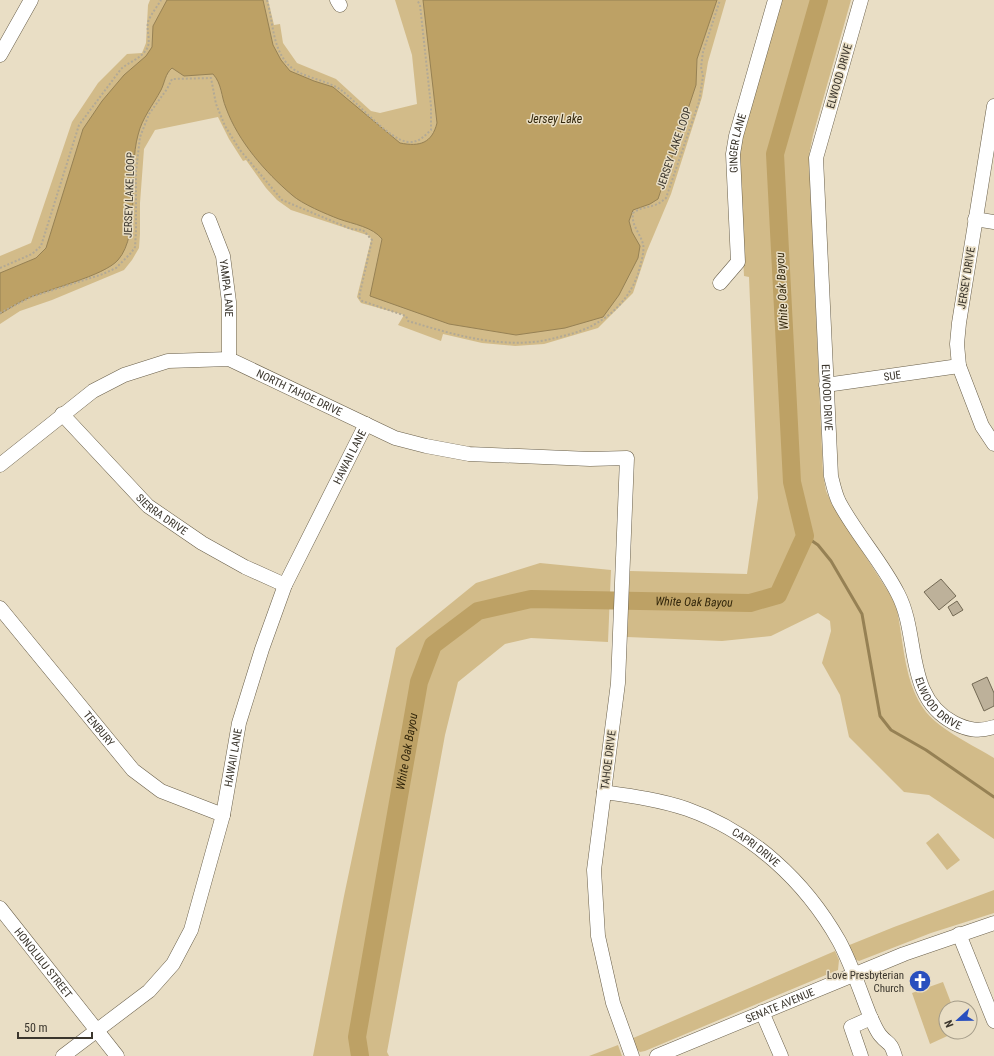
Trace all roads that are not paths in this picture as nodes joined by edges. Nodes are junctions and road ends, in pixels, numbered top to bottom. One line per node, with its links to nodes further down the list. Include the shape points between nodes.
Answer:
1 (31, 0): 4 (street)
2 (775, 0): 9 (street, GINGER LANE, via 732,154 738,262)
3 (861, 0): 12 (street, ELWOOD DRIVE, via 816,158)
4 (0, 55)
5 (994, 106): 6 (street, JERSEY DRIVE)
6 (975, 219): 8 (street); 11 (street, JERSEY DRIVE, via 959,323)
7 (210, 220): 10 (street, YAMPA LANE, via 222,256 226,279)
8 (994, 222)
9 (720, 283)
10 (230, 359): 13 (street, NORTH TAHOE DRIVE, via 168,362 124,375 93,391); 14 (street, NORTH TAHOE DRIVE)
11 (959, 366): 12 (street, SUE); 15 (street, JERSEY DRIVE, via 982,426)
12 (826, 385): 20 (street, ELWOOD DRIVE, via 831,476 839,502 898,594 906,612 922,690 932,705 948,720 966,729 981,731)
13 (62, 414): 17 (street, NORTH TAHOE DRIVE); 18 (street, SIERRA DRIVE, via 148,506 202,543)
14 (366, 424): 16 (street, NORTH TAHOE DRIVE, via 395,438 469,454); 18 (street, HAWAII LANE)
15 (994, 444)
16 (627, 458): 21 (street, TAHOE DRIVE, via 618,683)
17 (0, 465)
18 (284, 585): 22 (street, HAWAII LANE, via 240,723)
19 (0, 608): 22 (street, TENBURY, via 133,770 161,791)
20 (994, 727)
21 (604, 792): 26 (street, CAPRI DRIVE, via 686,809 736,832 778,862 814,903 839,941); 34 (street, TAHOE DRIVE, via 594,870 598,936 613,1003)
22 (223, 814): 30 (street, HAWAII LANE, via 191,930 173,964 149,991)
23 (0, 909): 30 (street, HONOLULU STREET)
24 (994, 923): 25 (street, SENATE AVENUE)
25 (959, 934): 26 (street, SENATE AVENUE); 29 (street)
26 (854, 975): 27 (street, SENATE AVENUE); 28 (street, CAPRI DRIVE)
27 (762, 1012): 35 (street, SENATE AVENUE); 36 (street)
28 (871, 1018): 31 (street, via 851,1028); 37 (street, CAPRI DRIVE, via 880,1035 891,1044)
29 (994, 1021)
30 (96, 1030): 32 (street, HAWAII LANE); 33 (street, HONOLULU STREET)
31 (856, 1055)
32 (63, 1056)
33 (117, 1056)
34 (632, 1056)
35 (657, 1056)
36 (781, 1056)
37 (896, 1056)

